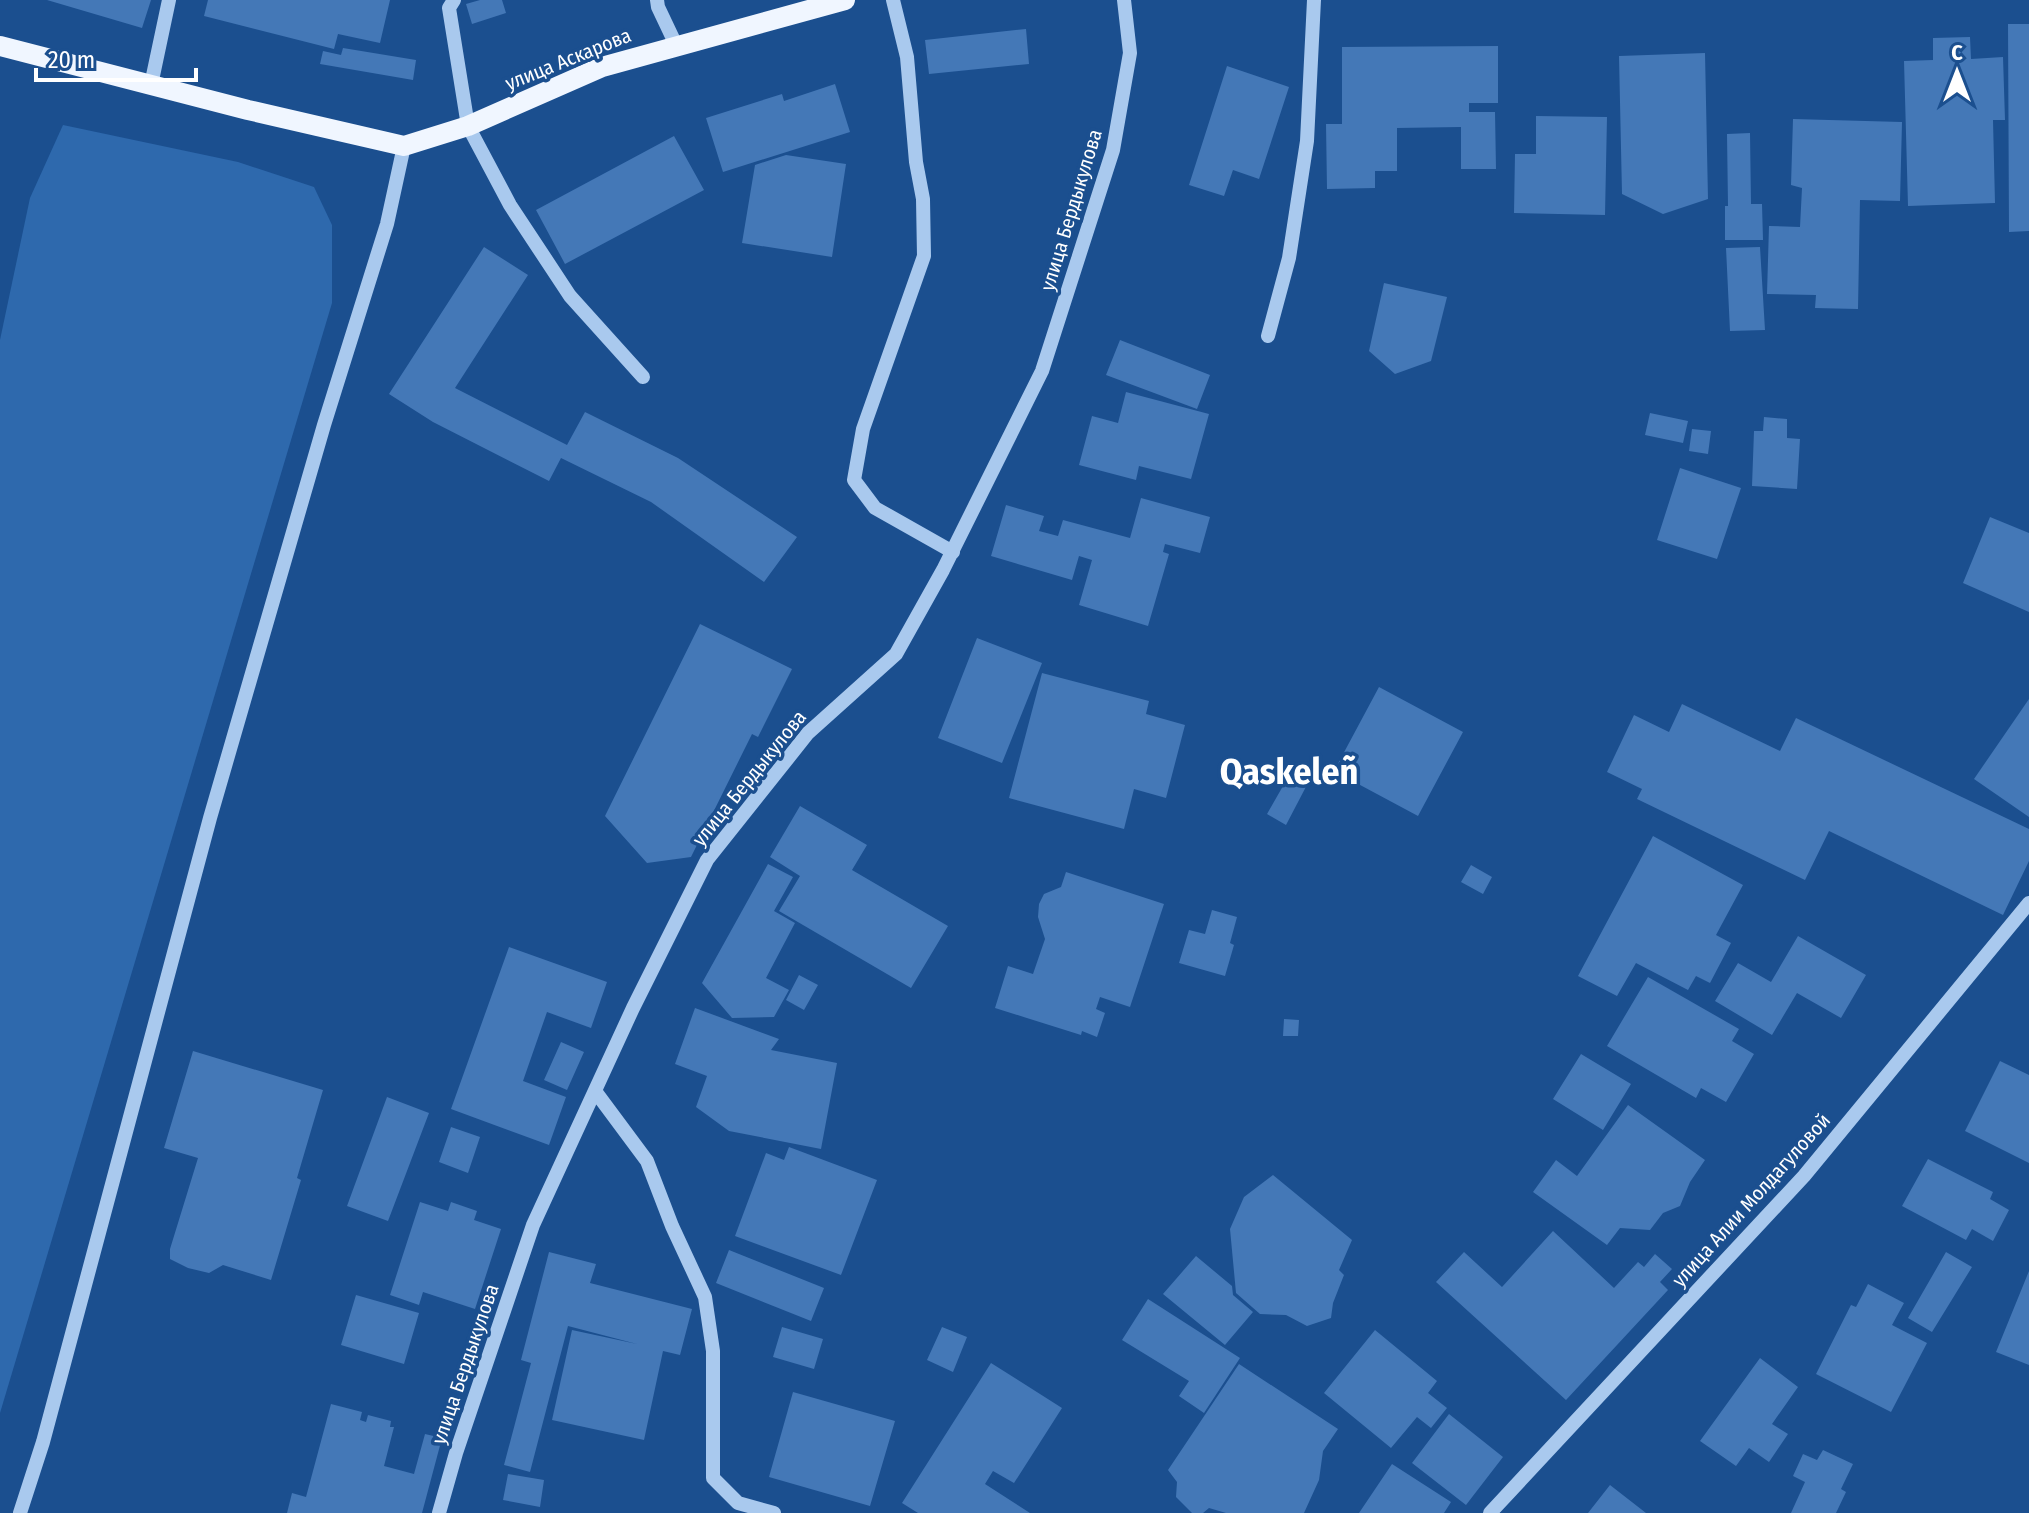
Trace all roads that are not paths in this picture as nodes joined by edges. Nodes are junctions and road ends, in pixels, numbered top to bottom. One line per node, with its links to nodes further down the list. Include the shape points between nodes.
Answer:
1 (169, 0): 10 (street)
2 (454, 0): 11 (street, via 449,8)
3 (657, 0): 8 (street)
4 (845, 0): 8 (main road, улица Аскарова)
5 (893, 0): 15 (street, via 908,71 924,256 863,429 854,480 875,508)
6 (1124, 0): 15 (street, улица Бердыкулова, via 1130,53 1108,165 1042,371)
7 (1314, 0): 13 (street, via 1307,141 1289,258)
8 (676, 45): 11 (main road, улица Аскарова, via 602,67)
9 (0, 46): 10 (main road)
10 (151, 85): 12 (main road)
11 (468, 126): 12 (main road, улица Аскарова); 14 (street, via 510,205 570,296)
12 (404, 146): 18 (street, via 387,224 210,818)
13 (1268, 336)
14 (643, 377)
15 (953, 552): 17 (street, улица Бердыкулова, via 896,654 808,733 707,860)
16 (2029, 903): 21 (street, улица Алии Молдагуловой, via 1804,1176)
17 (595, 1091): 19 (street, улица Бердыкулова, via 533,1225); 20 (street, via 647,1161 705,1297 713,1351 713,1478 738,1503)
18 (20, 1513)
19 (439, 1513)
20 (774, 1513)
21 (1490, 1513)

